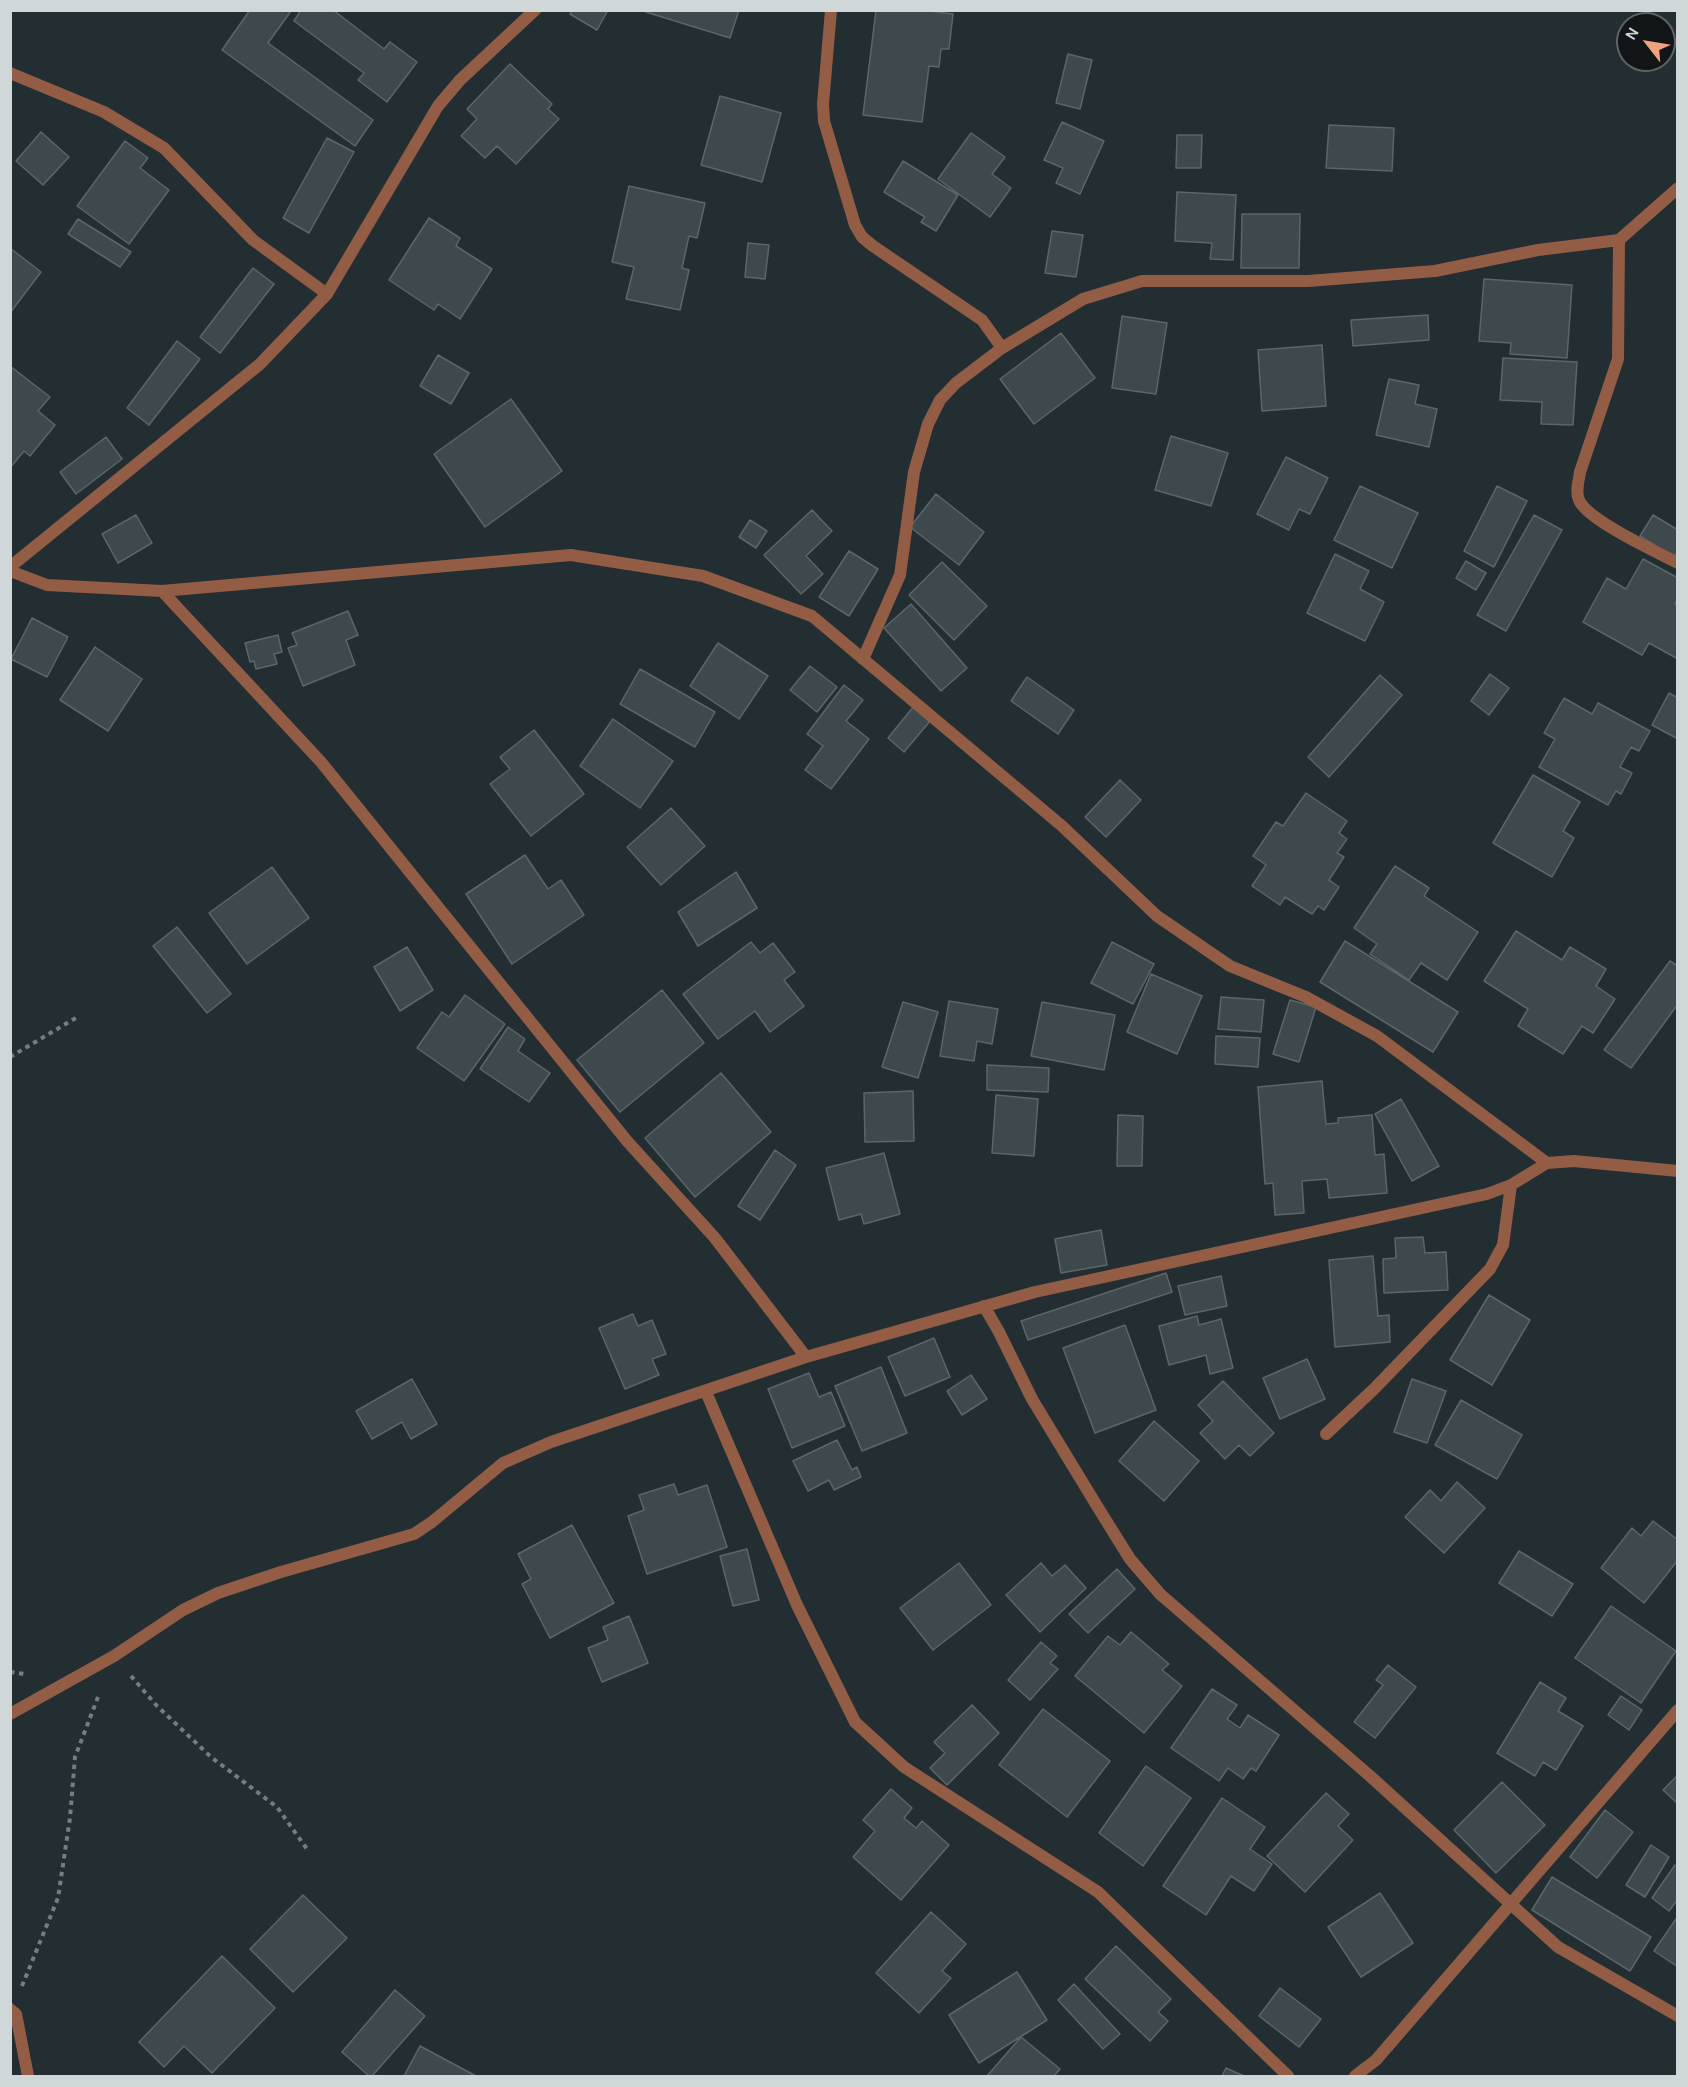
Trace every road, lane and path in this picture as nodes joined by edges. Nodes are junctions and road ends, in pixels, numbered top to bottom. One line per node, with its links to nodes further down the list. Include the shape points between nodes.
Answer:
1 (535, 10): 6 (street, via 460,80 438,106)
2 (831, 10): 7 (street, via 824,121 855,225 873,246 982,321)
3 (10, 73): 6 (street, via 104,112 164,148 254,240)
4 (1677, 188): 5 (street)
5 (1619, 240): 7 (street, via 1538,250 1435,271 1308,281 1142,281 1083,299); 8 (street, via 1618,359 1577,489 1579,500 1594,516)
6 (327, 294): 9 (street, via 260,364)
7 (1002, 348): 11 (street, via 956,383 940,400 928,424 914,472 900,576)
8 (1677, 563)
9 (10, 569): 10 (street, via 47,585)
10 (162, 591): 11 (street, via 571,555 704,576 812,616); 18 (street, via 321,762 627,1141 715,1238)
11 (863, 659): 14 (street, via 1062,826 1157,916 1230,966 1306,997 1377,1036)
12 (79, 1016): 13 (path)
13 (10, 1056)
14 (1547, 1163): 15 (street, via 1574,1161); 16 (street)
15 (1677, 1171)
16 (1510, 1185): 17 (street, via 1470,1198); 20 (street, via 1503,1245 1490,1269)
17 (984, 1306): 18 (street); 25 (street, via 1032,1399 1085,1488 1130,1559 1160,1594 1370,1776)
18 (806, 1357): 19 (street)
19 (706, 1392): 21 (street, via 541,1446 503,1463 414,1534 218,1593 183,1610); 29 (street, via 797,1605 855,1722 904,1767 1098,1892)
20 (1326, 1434)
21 (114, 1656): 23 (street); 24 (path, via 156,1706 211,1757 277,1807); 26 (path, via 75,1757 58,1898)
22 (1677, 1710): 25 (street)
23 (10, 1714)
24 (306, 1849)
25 (1508, 1904): 27 (street, via 1558,1947); 30 (street, via 1376,2060)
26 (13, 2012): 28 (street)
27 (1677, 2016)
28 (28, 2076)
29 (1288, 2076)
30 (1355, 2076)

